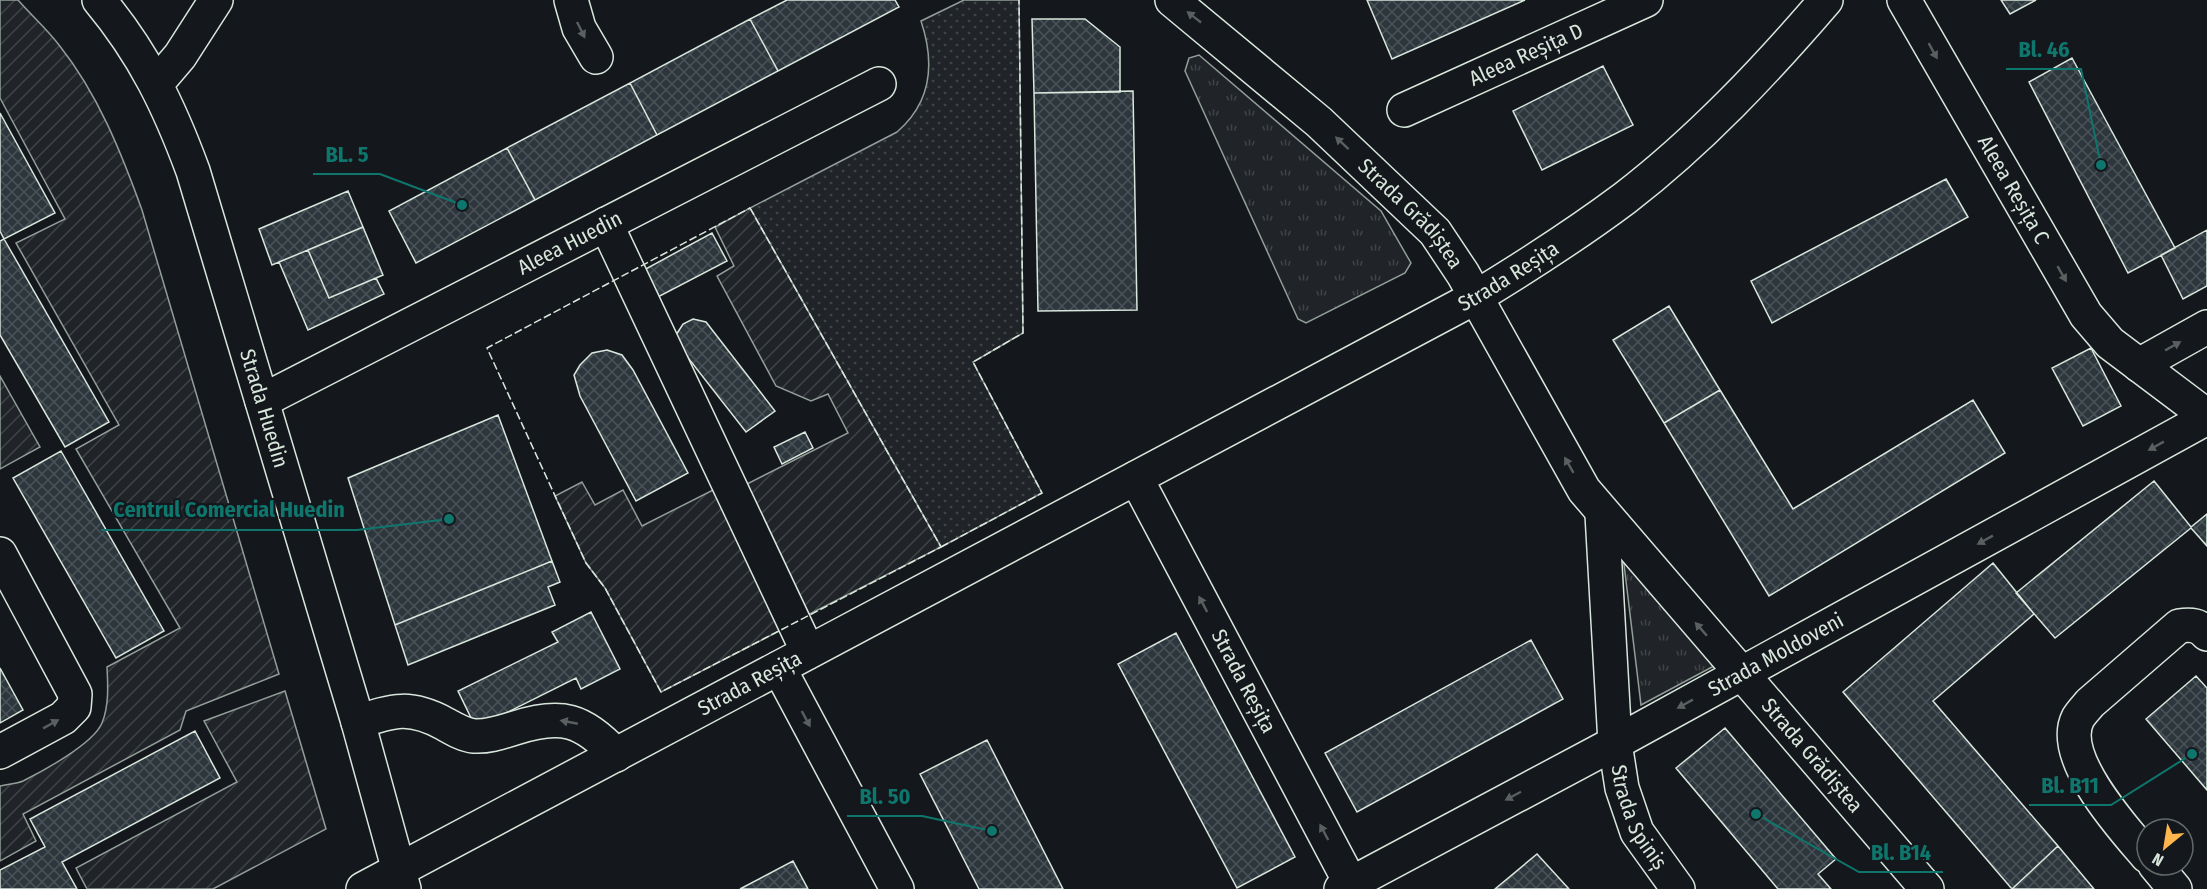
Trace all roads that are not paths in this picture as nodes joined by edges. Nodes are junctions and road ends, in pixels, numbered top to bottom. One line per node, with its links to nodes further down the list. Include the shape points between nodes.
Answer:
1 (99, 0): 9 (street, Strada Huedin)
2 (216, 0): 9 (street, via 180,56)
3 (571, 0): 8 (street, one-way to 8, via 579,28)
4 (1172, 0): 13 (street, Strada Grădiștea, one-way to 4, via 1445,244 1404,200 1274,82)
5 (1646, 0): 11 (street, Aleea Reșița D)
6 (1826, 0): 13 (street, Strada Reșița, via 1743,91 1666,164 1581,230)
7 (1904, 0): 15 (street, Aleea Reșița C, one-way to 15, via 2086,315 2110,343)
8 (596, 57)
9 (157, 83): 16 (street, Strada Huedin, via 193,171)
10 (879, 84): 12 (street, Aleea Huedin)
11 (1404, 110)
12 (606, 224): 16 (street, Aleea Huedin); 22 (street)
13 (1476, 297): 18 (street, Strada Reșița); 19 (street, Strada Grădiștea, one-way to 13, via 1574,474)
14 (2207, 327): 15 (street, one-way to 14)
15 (2139, 365): 17 (street, Aleea Reșița C)
16 (262, 401): 25 (street, Strada Huedin)
17 (2207, 417): 24 (street, Strada Moldoveni, one-way to 24)
18 (1136, 478): 22 (street, Strada Reșița); 32 (street, Strada Reșița, one-way to 18)
19 (1602, 514): 24 (street, Strada Grădiștea, one-way to 19); 26 (street)
20 (0, 554): 27 (street, one-way to 20, via 63,718 74,707 75,694)
21 (2207, 634): 29 (street, via 2191,624 2179,626 2090,703 2078,718 2074,736 2087,776)
22 (808, 652): 23 (street, Strada Reșița)
23 (779, 668): 28 (street, Strada Reșița); 35 (street, one-way to 35)
24 (1739, 673): 26 (street, Strada Moldoveni, one-way to 26); 36 (street, Strada Grădiștea)
25 (358, 722): 28 (street, one-way to 25, via 591,730 569,721 535,722 501,733 473,736 408,710); 31 (street, Strada Huedin)
26 (1615, 743): 32 (street, Strada Moldoveni, one-way to 32); 33 (street, Strada Spiniș, via 1622,788 1633,823)
27 (0, 752)
28 (616, 754): 31 (street, Strada Reșița)
29 (2135, 842)
30 (2165, 877): 37 (street)
31 (401, 880): 34 (street, Strada Reșița)
32 (1346, 886)
33 (1674, 888)
34 (363, 889)
35 (897, 889)
36 (1927, 889)
37 (2175, 889)

